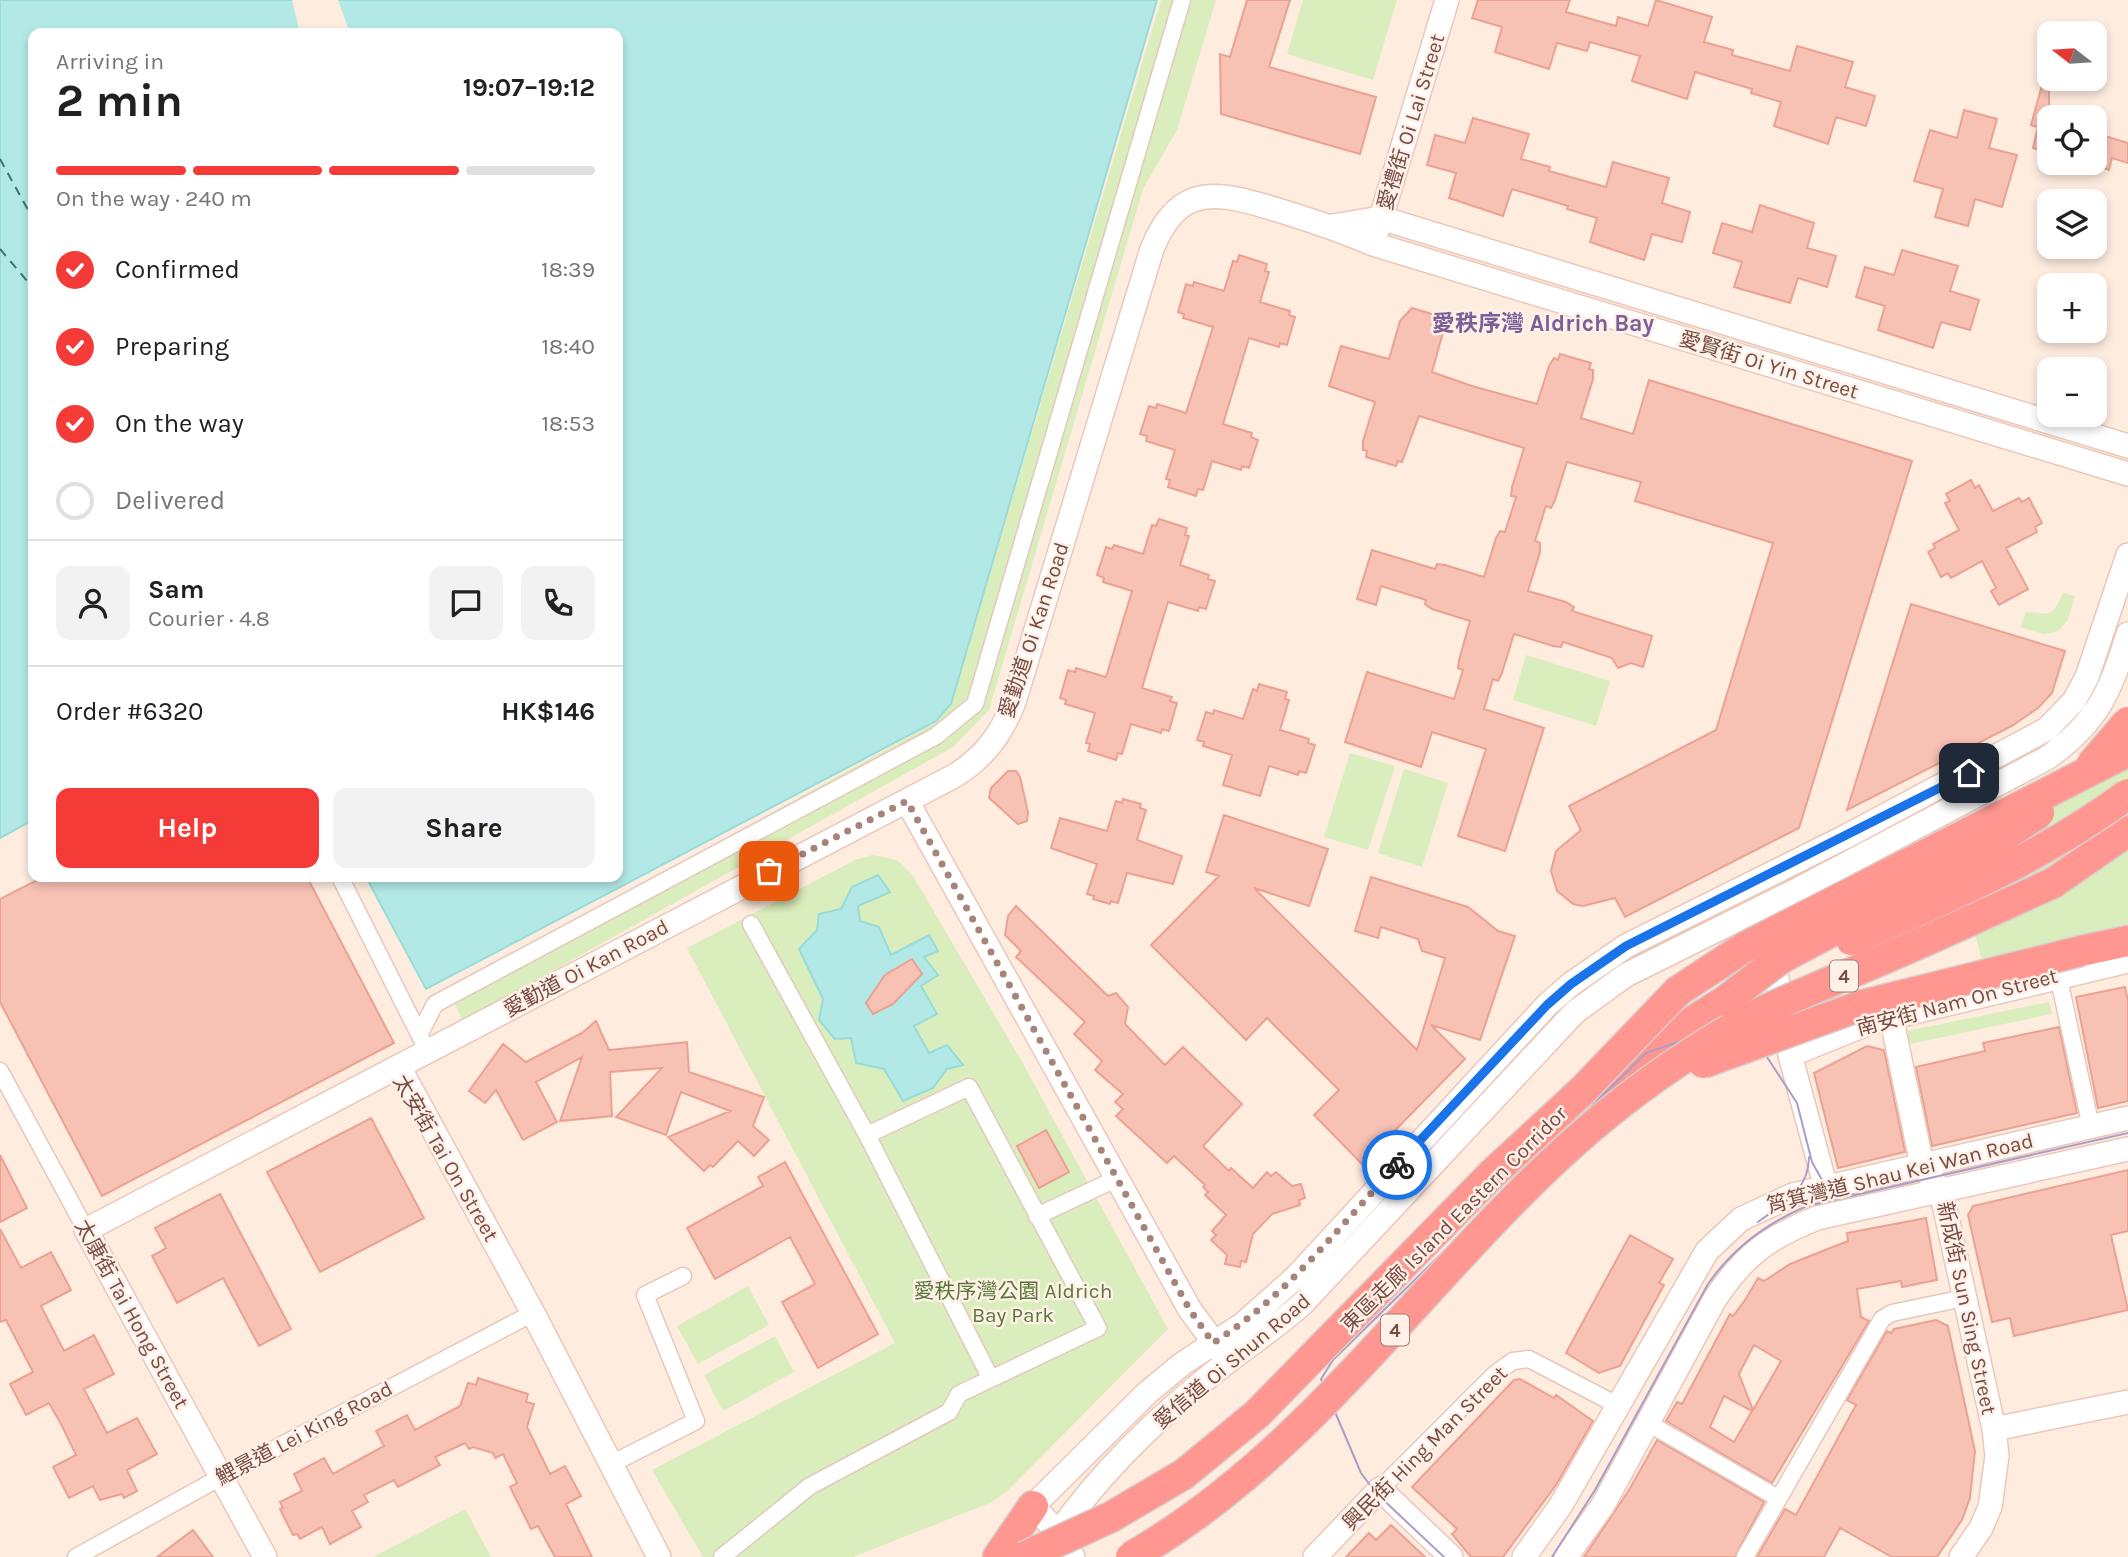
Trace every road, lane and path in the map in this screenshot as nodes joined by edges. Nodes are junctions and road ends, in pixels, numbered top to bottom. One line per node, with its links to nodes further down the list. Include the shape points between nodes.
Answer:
1 (1182, 0): 27 (street, via 975,704 936,736 435,1004)
2 (1447, 0): 4 (street, 愛禮街 Oi Lai Street)
3 (1192, 200): 5 (street, 愛賢街 Oi Yin Street, via 1226,195); 14 (street, 愛勤道 Oi Kan Road, via 1172,213 1152,249 1005,724 978,760)
4 (1381, 218): 5 (street, 愛賢街 Oi Yin Street); 6 (street, 愛禮街 Oi Lai Street); 7 (street, 愛賢街 Oi Yin Street)
5 (1332, 226): 6 (street, 愛賢街 Oi Yin Street)
6 (1373, 244): 8 (street, 愛賢街 Oi Yin Street)
7 (2128, 446)
8 (2128, 474)
9 (2128, 555): 17 (street, 愛信道 Oi Shun Road, via 2087,677 2057,720 2024,744)
10 (2128, 634): 20 (street, 愛信道 Oi Shun Road, via 2104,699 2075,738 2047,758)
11 (2128, 722): 25 (highway, bridge, via 2071,785 2010,834 1819,936)
12 (2127, 752): 32 (highway, bridge, via 1745,947 1678,991)
13 (2128, 794): 25 (highway, 東區走廊 Island Eastern Corridor / 4, bridge, via 2013,867)
14 (907, 801): 27 (street, 愛勤道 Oi Kan Road); 38 (street)
15 (2128, 831): 19 (highway, 東區走廊 Island Eastern Corridor / 4)
16 (2128, 850): 19 (highway)
17 (1759, 879): 20 (street); 46 (street, 愛信道 Oi Shun Road, via 1626,946 1571,984 1296,1278 1243,1324)
18 (342, 882): 27 (street)
19 (2053, 883): 31 (highway, 東區走廊 Island Eastern Corridor / 4, bridge, via 1730,1028)
20 (1765, 906): 28 (street); 47 (street, 愛信道 Oi Shun Road, via 1626,975 1575,1012 1303,1303)
21 (751, 924): 35 (street)
22 (2128, 941): 31 (highway, bridge, via 1863,1004)
23 (2128, 961): 24 (street, 南安街 Nam On Street)
24 (2058, 975): 26 (street, 南安街 Nam On Street); 34 (street)
25 (1725, 1000): 32 (highway, 東區走廊 Island Eastern Corridor / 4, bridge)
26 (1891, 1016): 28 (street, 南安街 Nam On Street); 37 (street, 新成街 Sun Sing Street)
27 (423, 1043): 29 (street, 愛勤道 Oi Kan Road)
28 (1790, 1055): 39 (street)
29 (400, 1067): 42 (street, 太安街 Tai On Street); 45 (street, 太安街 Tai On Street)
30 (0, 1071): 42 (street, 太康街 Tai Hong Street)
31 (1645, 1087): 65 (highway, 東區走廊 Island Eastern Corridor / 4, bridge, via 1588,1130 1499,1216 1287,1441 1209,1504)
32 (1582, 1091): 64 (highway, 東區走廊 Island Eastern Corridor / 4, bridge, via 1492,1174 1257,1414 1157,1491)
33 (2128, 1118): 34 (street, 筲箕灣道 Shau Kei Wan Road)
34 (2091, 1127): 37 (street, 筲箕灣道 Shau Kei Wan Road)
35 (867, 1135): 41 (street, via 969,1087); 48 (street)
36 (2128, 1149): 40 (street, 筲箕灣道 Shau Kei Wan Road)
37 (1922, 1165): 39 (street, 筲箕灣道 Shau Kei Wan Road); 40 (street, 新成街 Sun Sing Street)
38 (1118, 1178): 41 (street); 46 (street)
39 (1826, 1188): 50 (street, 筲箕灣道 Shau Kei Wan Road, via 1764,1206 1723,1233 1695,1269)
40 (1941, 1191): 44 (street, 新成街 Sun Sing Street); 51 (street, 筲箕灣道 Shau Kei Wan Road, via 1817,1218 1751,1253 1715,1299)
41 (1037, 1216): 48 (street, via 1098,1328)
42 (86, 1230): 54 (street, 太康街 Tai Hong Street)
43 (682, 1276): 53 (street, via 645,1295 696,1421)
44 (1964, 1298): 52 (street, 新成街 Sun Sing Street); 56 (street, via 1892,1312 1882,1319)
45 (533, 1313): 53 (street, 太安街 Tai On Street); 54 (street, 鯉景道 Lei King Road)
46 (1213, 1343): 47 (street); 57 (street, 愛信道 Oi Shun Road, via 1139,1400)
47 (1229, 1360): 58 (street, 愛信道 Oi Shun Road, via 1135,1443 1077,1506)
48 (990, 1377): 62 (street, via 959,1394 949,1412 810,1486)
49 (2128, 1402): 52 (street)
50 (1616, 1405): 55 (street, 興民街 Hing Man Street, via 1541,1363 1513,1361); 68 (street, 筲箕灣道 Shau Kei Wan Road, via 1561,1505)
51 (1648, 1423): 56 (street); 69 (street, 筲箕灣道 Shau Kei Wan Road, via 1602,1506)
52 (1994, 1429): 71 (street, 新成街 Sun Sing Street, via 1996,1473 1990,1507)
53 (611, 1464): 61 (street, 太安街 Tai On Street)
54 (221, 1476): 59 (street, 鯉景道 Lei King Road); 60 (street, 太康街 Tai Hong Street)
55 (1380, 1489): 66 (street, 興民街 Hing Man Street); 67 (street)
56 (1779, 1498): 70 (street)
57 (1033, 1506): 58 (street); 63 (highway)
58 (1058, 1549)
59 (76, 1557)
60 (265, 1557)
61 (659, 1557)
62 (722, 1557)
63 (998, 1557)
64 (1024, 1557)
65 (1130, 1557)
66 (1315, 1557)
67 (1451, 1557)
68 (1524, 1557)
69 (1566, 1557)
70 (1745, 1557)
71 (1961, 1557)

